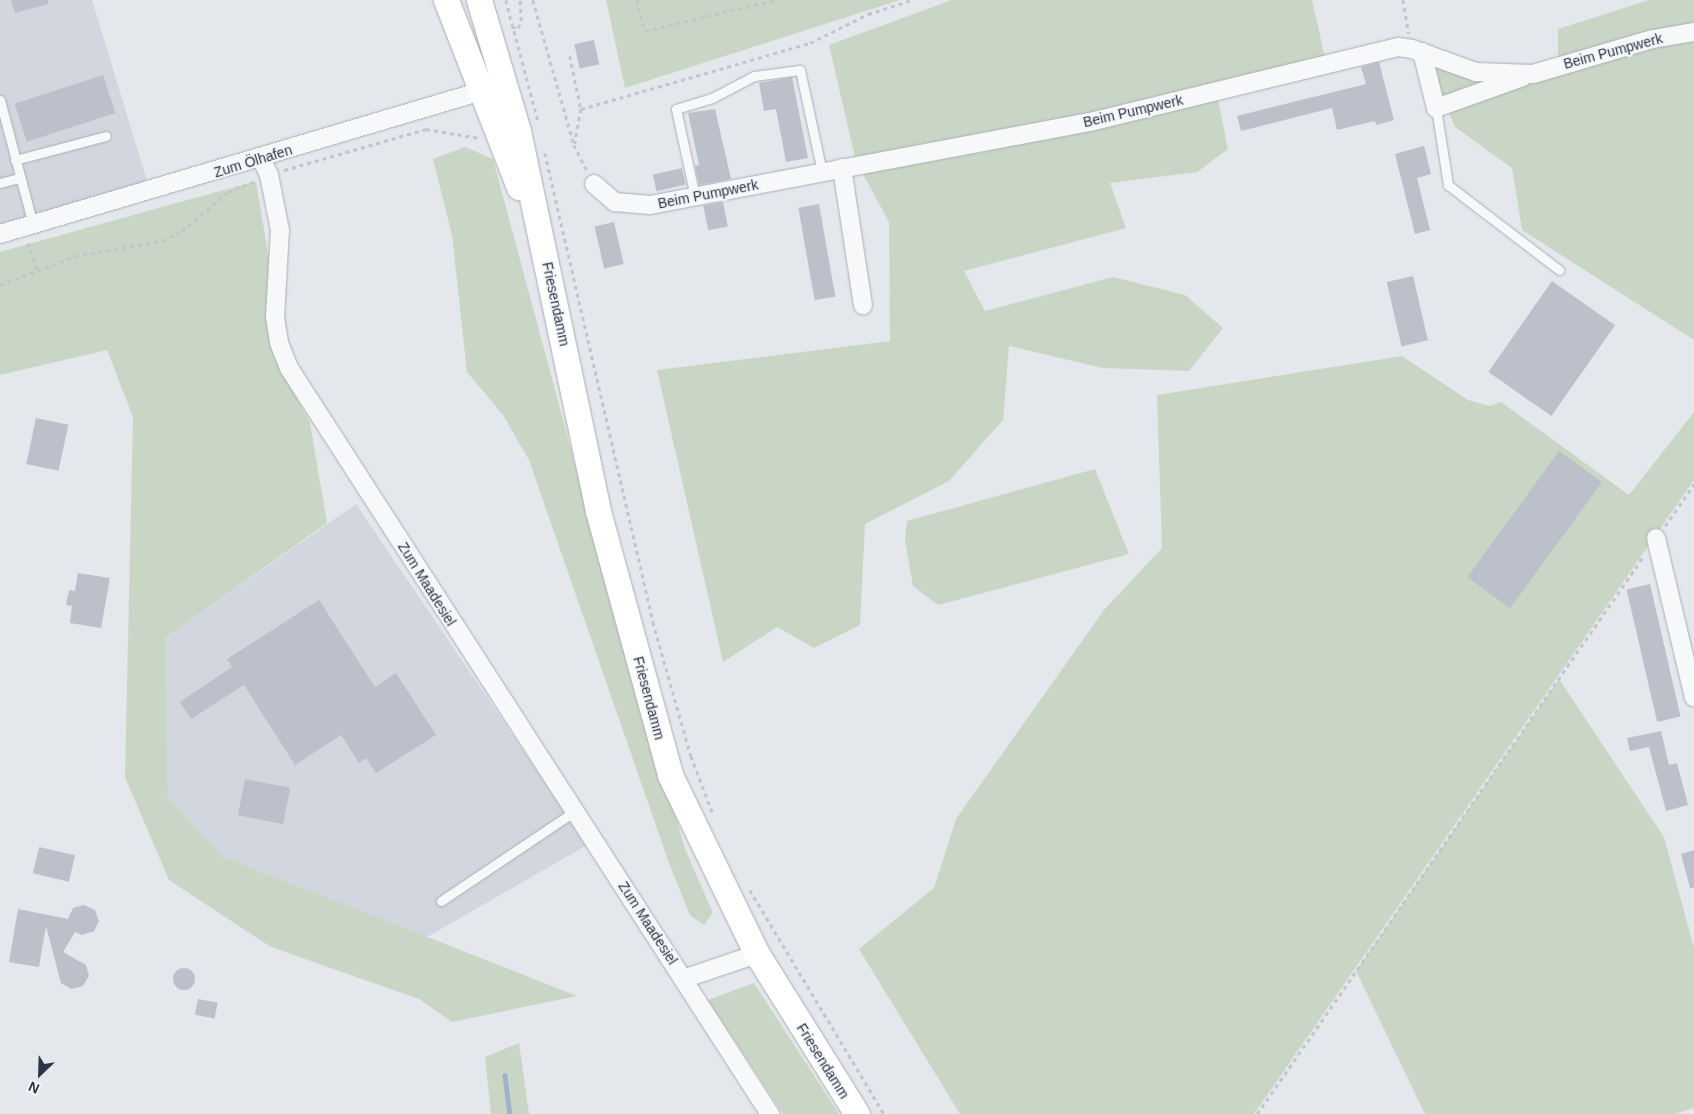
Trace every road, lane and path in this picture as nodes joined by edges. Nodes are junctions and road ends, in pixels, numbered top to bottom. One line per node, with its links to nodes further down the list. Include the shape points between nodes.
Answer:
1 (446, 0): 16 (main road, Friesendamm)
2 (479, 0): 15 (main road, Friesendamm)
3 (506, 0): 10 (path)
4 (520, 0): 10 (path, via 521,21 518,28)
5 (533, 0): 23 (path)
6 (637, 0): 7 (path, via 645,31)
7 (775, 0)
8 (912, 0): 19 (path, via 868,14 810,42)
9 (1403, 0): 12 (path)
10 (512, 28): 20 (path)
11 (1694, 32): 14 (street, Beim Pumpwerk, via 1653,39)
12 (1417, 51): 14 (street, Beim Pumpwerk, via 1476,72); 18 (street); 26 (street, Beim Pumpwerk, via 1398,47 1090,122)
13 (570, 56): 19 (path)
14 (1533, 74): 18 (street, Beim Pumpwerk)
15 (504, 84): 16 (street, Zum Ölhafen); 34 (main road, Friesendamm)
16 (480, 92): 24 (street, Zum Ölhafen); 34 (main road, Friesendamm)
17 (0, 100): 25 (lane)
18 (1436, 108): 35 (lane, via 1448,185)
19 (581, 109): 23 (path)
20 (539, 126)
21 (106, 136): 25 (lane)
22 (543, 145): 42 (path, via 653,622 690,756)
23 (574, 145): 30 (path)
24 (261, 158): 32 (street, Zum Ölhafen); 41 (street, Zum Maadesiel, via 269,175 280,230 275,317 279,343 289,368)
25 (14, 160): 28 (lane)
26 (842, 168): 27 (street, Beim Pumpwerk); 37 (street)
27 (822, 172): 31 (street, Beim Pumpwerk); 31 (lane, via 800,70 754,76 712,98 676,109)
28 (19, 178): 29 (lane); 32 (lane)
29 (0, 183)
30 (594, 184): 31 (street, Beim Pumpwerk, via 615,202 650,205)
31 (695, 197)
32 (27, 226): 33 (street, Zum Ölhafen); 36 (path)
33 (0, 234)
34 (543, 242): 45 (main road, Friesendamm, via 598,511 670,775)
35 (1559, 270)
36 (38, 272)
37 (863, 305)
38 (1694, 484): 39 (path)
39 (1656, 538): 40 (street); 50 (path)
40 (1694, 698)
41 (575, 811): 44 (lane); 46 (street, Zum Maadesiel)
42 (716, 820)
43 (746, 882): 49 (path)
44 (441, 901)
45 (757, 954): 46 (street, Zum Maadesiel); 48 (main road, Friesendamm)
46 (683, 979): 47 (street, Zum Maadesiel)
47 (770, 1114)
48 (857, 1114)
49 (884, 1114)
50 (1257, 1114)

